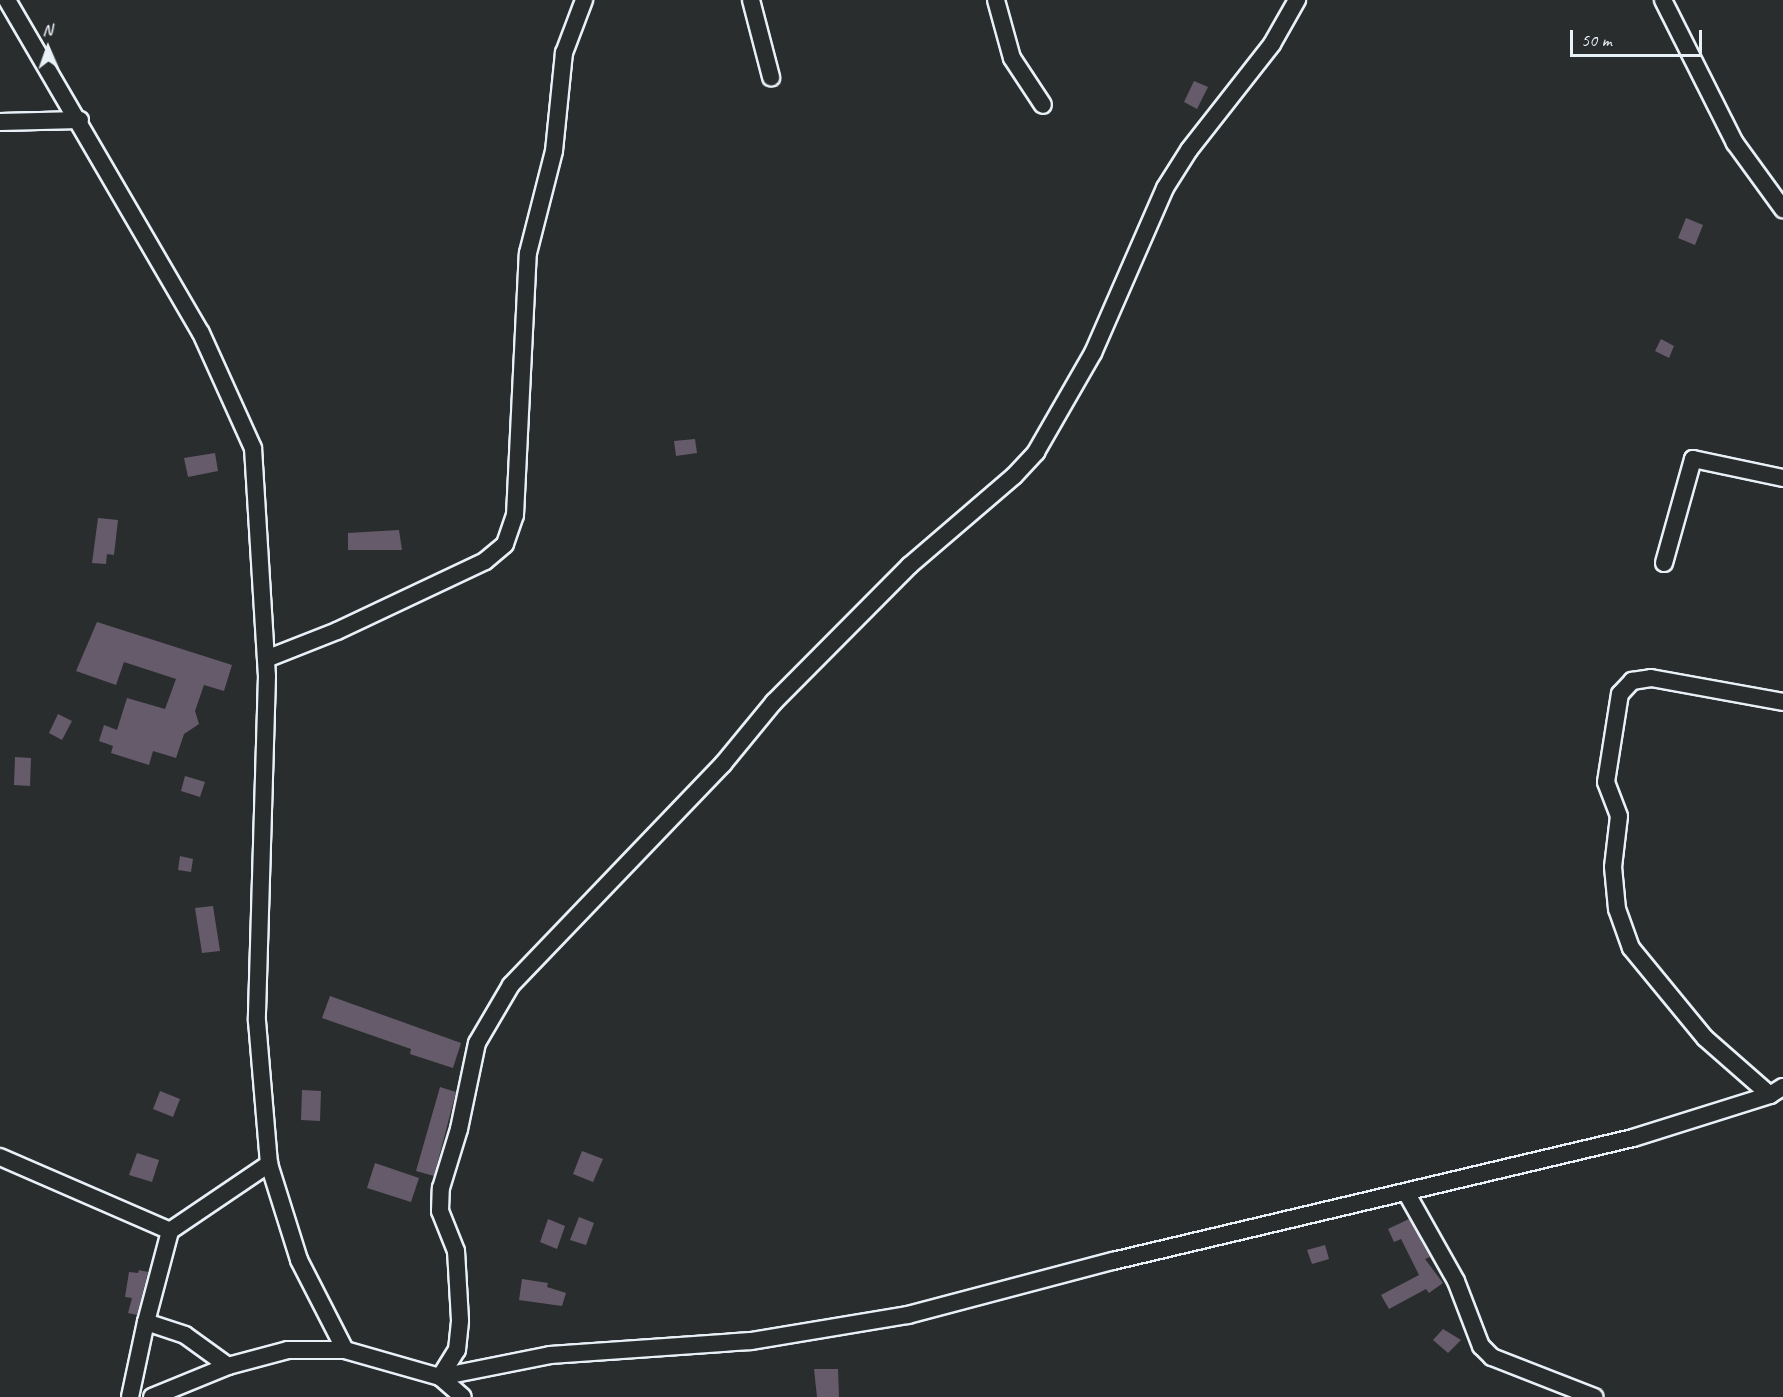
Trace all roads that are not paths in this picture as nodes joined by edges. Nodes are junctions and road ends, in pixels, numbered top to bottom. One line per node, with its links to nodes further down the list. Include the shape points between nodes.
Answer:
1 (7, 0): 9 (street)
2 (584, 0): 14 (street, via 564,53 554,151 528,253 515,515 505,544 475,566 338,631)
3 (751, 0): 7 (street)
4 (996, 0): 8 (street, via 1012,58)
5 (1297, 0): 24 (street, via 1272,44 1189,150 1165,188 1093,354 1036,452 1014,476 909,566 774,702 723,764 511,986 477,1042 459,1129 441,1188 440,1211 456,1251 460,1320 457,1350)
6 (1663, 0): 11 (street, via 1735,143)
7 (771, 77)
8 (1043, 105)
9 (80, 120): 10 (street); 14 (street, via 201,333 253,448)
10 (0, 122)
11 (1783, 209)
12 (1783, 478): 13 (street, via 1692,459)
13 (1664, 563)
14 (266, 659): 18 (street, via 258,1021)
15 (1783, 702): 16 (street, via 1651,678 1632,681 1620,694 1606,782 1619,816 1613,867 1617,909 1631,948 1705,1038)
16 (1777, 1091): 19 (street, via 1633,1138)
17 (0, 1157): 20 (street)
18 (269, 1164): 20 (street); 22 (street, via 299,1260)
19 (1407, 1194): 24 (street, via 1113,1260 908,1316 752,1341 550,1355); 28 (street, via 1456,1281 1480,1346 1492,1357)
20 (170, 1231): 21 (street)
21 (146, 1322): 23 (street, via 185,1335); 25 (street)
22 (345, 1350): 23 (street, via 288,1350); 24 (street)
23 (228, 1366): 26 (street)
24 (440, 1377): 27 (street)
25 (130, 1397)
26 (152, 1397)
27 (463, 1397)
28 (1594, 1397)

